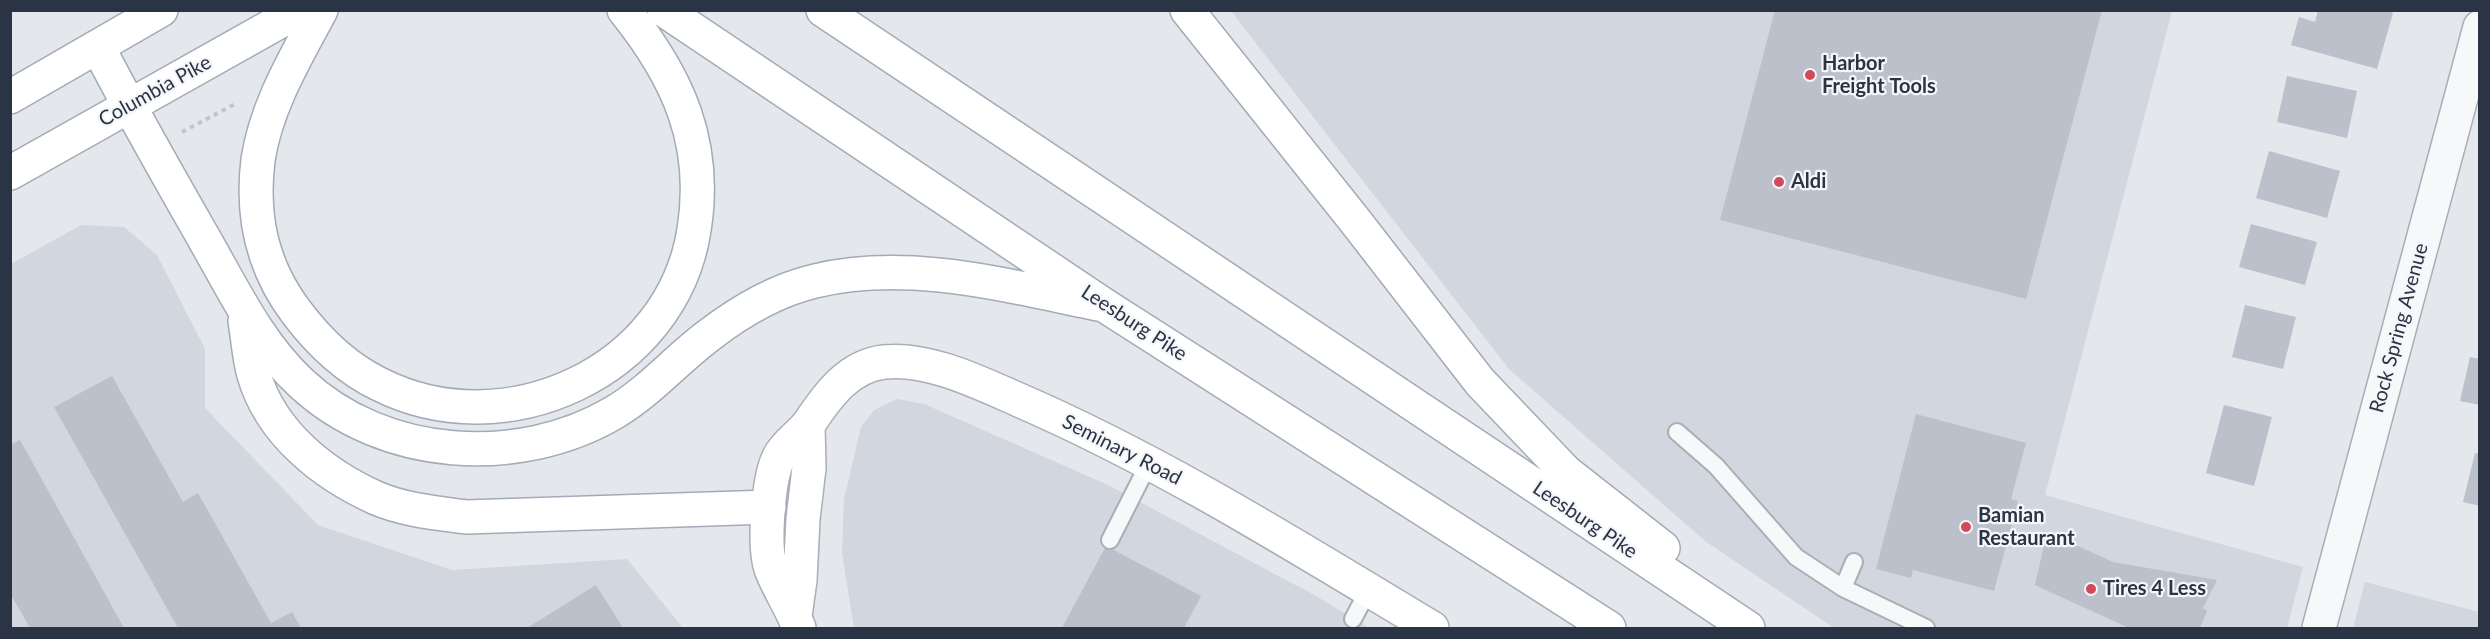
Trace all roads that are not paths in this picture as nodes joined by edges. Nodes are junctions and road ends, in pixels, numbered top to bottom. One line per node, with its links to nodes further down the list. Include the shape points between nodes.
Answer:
1 (300, 10): 11 (main road, Columbia Pike)
2 (321, 10): 3 (main road, via 294,61 264,134 256,178 257,224 266,258 288,301 312,333 343,361 379,384 418,399 479,407 522,402 562,391 601,371 633,347 660,316 680,281 692,246 699,203 698,160 688,115 651,43)
3 (624, 10)
4 (664, 10): 13 (main road, Leesburg Pike)
5 (823, 10): 27 (main road, Leesburg Pike)
6 (1187, 10): 28 (main road, via 1480,382 1566,472 1654,541)
7 (151, 14): 9 (main road)
8 (2480, 27): 30 (street, Rock Spring Avenue)
9 (98, 47): 10 (main road); 11 (main road)
10 (10, 98)
11 (129, 105): 12 (main road, Columbia Pike); 14 (main road)
12 (10, 173)
13 (1104, 305): 14 (main road, via 966,279 909,273 863,273 813,281 748,309 707,336 656,383 614,412 569,434 519,447 470,450 421,444 367,426 326,403 269,349); 26 (main road, Leesburg Pike)
14 (243, 307): 18 (main road, via 254,375 270,412 297,445 329,472 377,498 420,511 466,517)
15 (808, 425): 17 (main road, Seminary Road, via 843,380 883,362 904,362 970,379 1086,429); 18 (main road, Seminary Road, via 777,460); 24 (main road, Seminary Road, via 809,468)
16 (1677, 432): 21 (lane, via 1716,466 1796,557)
17 (1149, 463): 19 (lane); 22 (main road, Seminary Road)
18 (769, 507): 24 (main road, Seminary Road, via 766,541 770,566)
19 (1110, 540)
20 (1854, 561): 21 (lane)
21 (1843, 588): 29 (lane)
22 (1369, 590): 23 (lane); 25 (main road, Seminary Road)
23 (1353, 619)
24 (797, 622)
25 (1432, 628)
26 (1609, 628)
27 (1748, 628)
28 (1754, 628)
29 (1926, 628)
30 (2319, 628)

